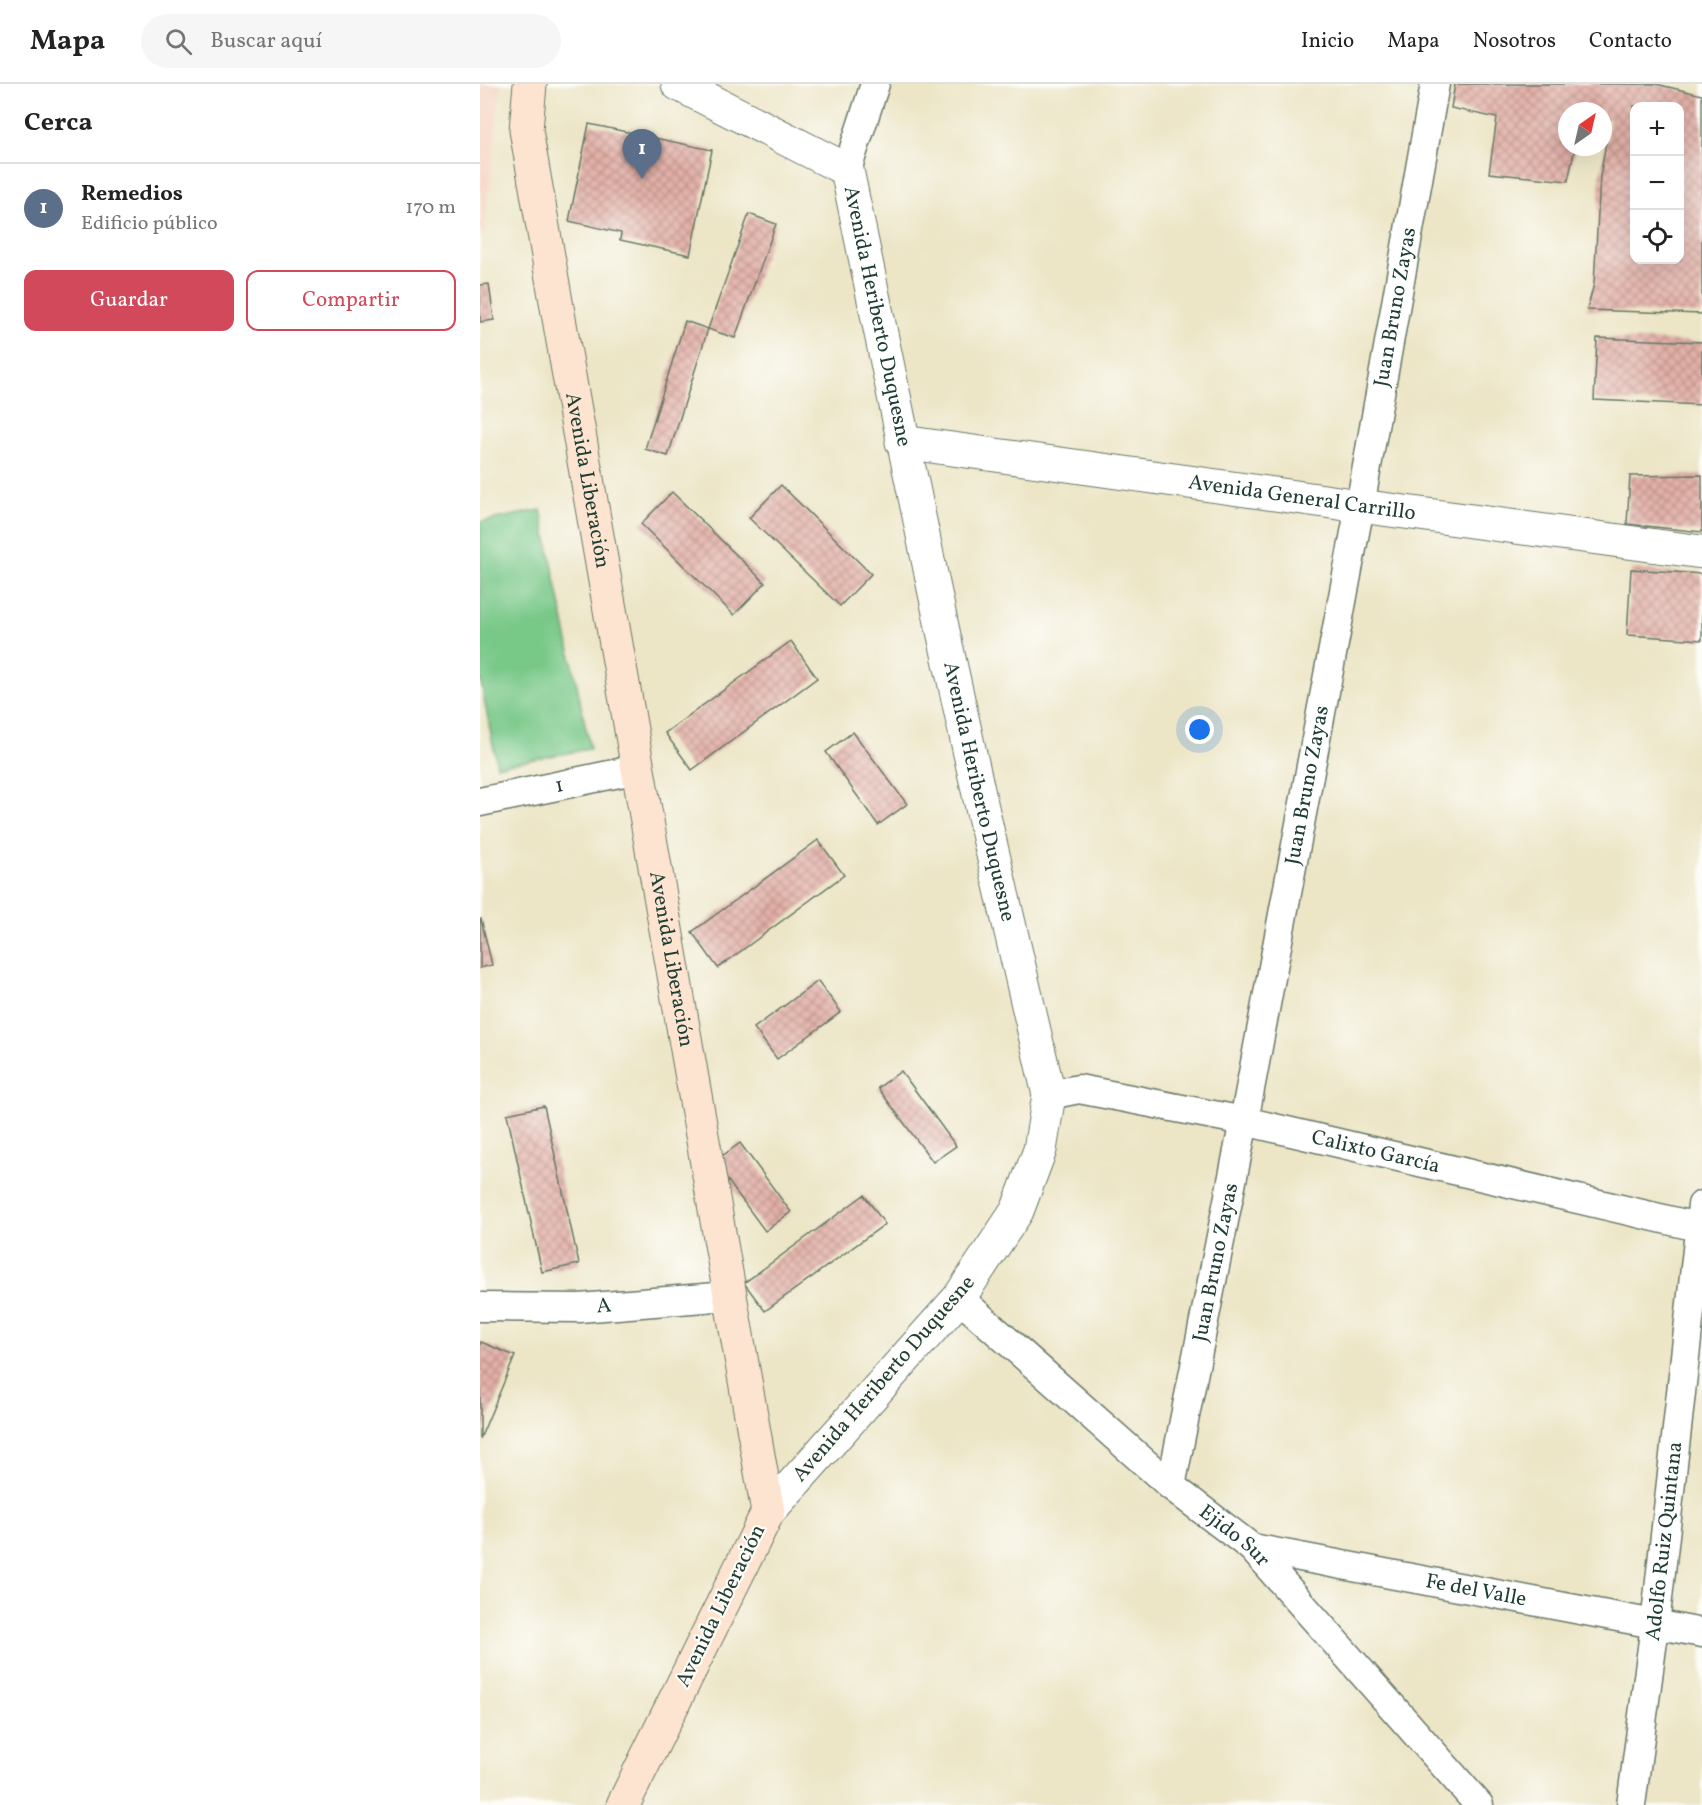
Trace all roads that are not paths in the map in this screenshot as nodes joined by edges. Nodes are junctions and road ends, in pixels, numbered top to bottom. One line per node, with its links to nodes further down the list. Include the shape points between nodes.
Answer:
1 (530, 84): 9 (main road, Avenida Liberación, via 526,130)
2 (678, 84): 5 (street, Avenida Heriberto Duquesne)
3 (874, 84): 5 (street)
4 (1435, 84): 7 (street, Juan Bruno Zayas)
5 (847, 170): 6 (street, Avenida Heriberto Duquesne)
6 (902, 442): 7 (street, Avenida General Carrillo); 11 (street, Avenida Heriberto Duquesne)
7 (1360, 506): 8 (street, Avenida General Carrillo); 12 (street, Juan Bruno Zayas)
8 (1702, 552)
9 (638, 769): 10 (street, 1); 14 (main road, Avenida Liberación)
10 (480, 802)
11 (1049, 1095): 12 (street, Calixto García, via 1079,1089); 15 (street, Avenida Heriberto Duquesne, via 1040,1150 1017,1211)
12 (1244, 1121): 13 (street, Calixto García); 17 (street, Juan Bruno Zayas)
13 (1701, 1220): 20 (street, Adolfo Ruiz Quintana)
14 (729, 1296): 16 (street, A, via 579,1308); 18 (main road, Avenida Liberación)
15 (959, 1298): 17 (street, Ejido Sur); 18 (street, Avenida Heriberto Duquesne)
16 (480, 1308)
17 (1172, 1486): 19 (street, Ejido Sur)
18 (768, 1512): 22 (main road, Avenida Liberación)
19 (1252, 1548): 20 (street, Fe del Valle); 23 (street, Ejido Sur)
20 (1655, 1625): 21 (street, Fe del Valle); 24 (street, Adolfo Ruiz Quintana)
21 (1702, 1633)
22 (623, 1805)
23 (1479, 1805)
24 (1630, 1805)

